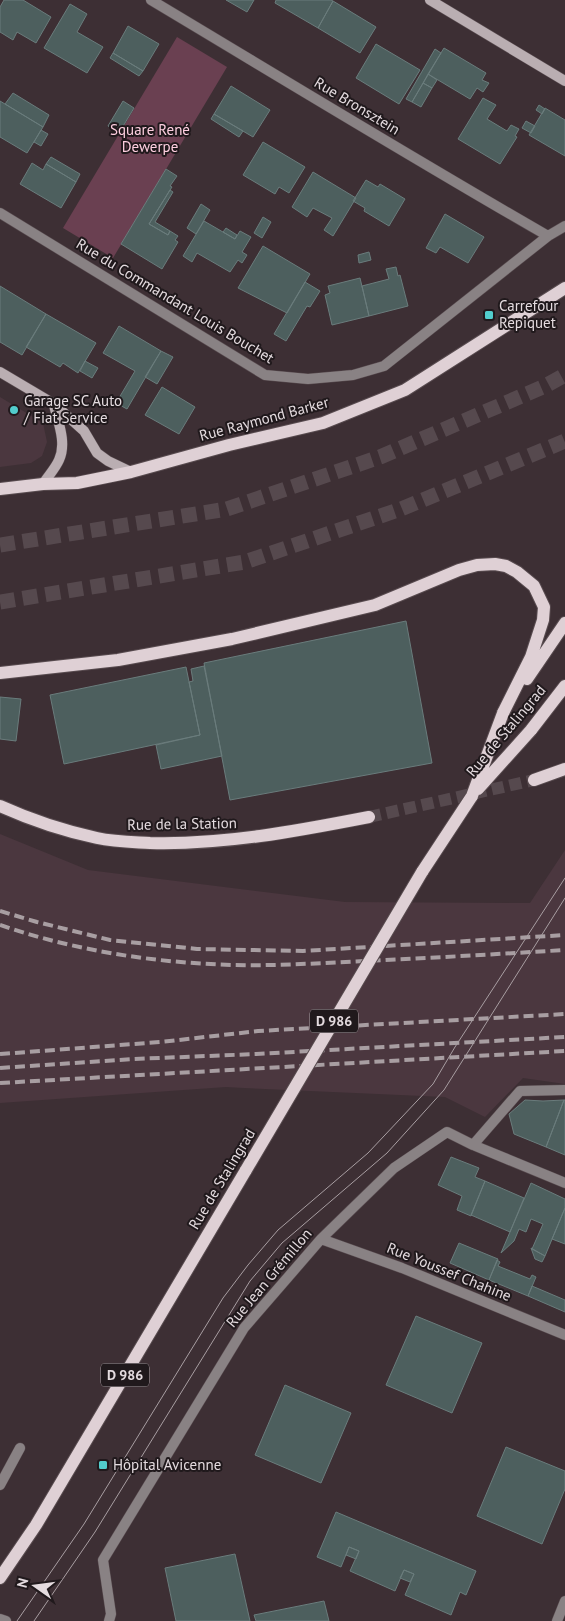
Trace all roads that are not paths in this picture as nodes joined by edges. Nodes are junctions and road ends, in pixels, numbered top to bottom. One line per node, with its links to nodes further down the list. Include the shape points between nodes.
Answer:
1 (151, 0): 6 (street, Rue Bronsztein)
2 (430, 0): 3 (street)
3 (565, 81)
4 (0, 213): 6 (street, Rue du Commandant Louis Bouchet, via 265,375 308,379 353,375 384,366)
5 (565, 226): 6 (street, Rue du Commandant Louis Bouchet)
6 (548, 236)
7 (565, 288): 10 (main road, Rue Raymond Barker, via 405,390 323,423)
8 (0, 372): 9 (street)
9 (54, 404): 10 (street, via 84,431 97,453); 11 (street, via 62,447 60,460)
10 (131, 472): 11 (main road, Rue Raymond Barker, via 78,483)
11 (43, 484): 12 (main road, Rue Raymond Barker)
12 (0, 489)
13 (565, 623): 16 (main road, Rue de Stalingrad)
14 (0, 673): 16 (main road, via 118,660 232,639 375,605 459,570 495,564 506,566 528,580 544,607 531,657)
15 (565, 686): 19 (main road, Rue de Stalingrad / D 986, bridge)
16 (503, 713): 19 (main road, Rue de Stalingrad, bridge)
17 (565, 769): 18 (main road)
18 (534, 780)
19 (472, 796): 29 (main road, Rue de Stalingrad / D 986, bridge, via 422,872 36,1525)
20 (0, 806): 21 (main road, Rue de la Station, via 70,832 150,843 250,838)
21 (369, 817)
22 (565, 1090): 23 (street, via 520,1091)
23 (473, 1145): 24 (street, Rue Jean Grémillon); 25 (street, Rue Jean Grémillon, via 447,1132 394,1168)
24 (565, 1183)
25 (321, 1239): 26 (street, Rue Youssef Chahine, via 402,1268); 33 (street, Rue Jean Grémillon, via 244,1328 102,1560)
26 (565, 1336)
27 (20, 1448): 28 (street)
28 (0, 1485)
29 (0, 1578)
30 (565, 1601): 34 (street)
31 (0, 1619): 32 (street)
32 (6, 1621)
33 (109, 1621)
34 (556, 1621)

